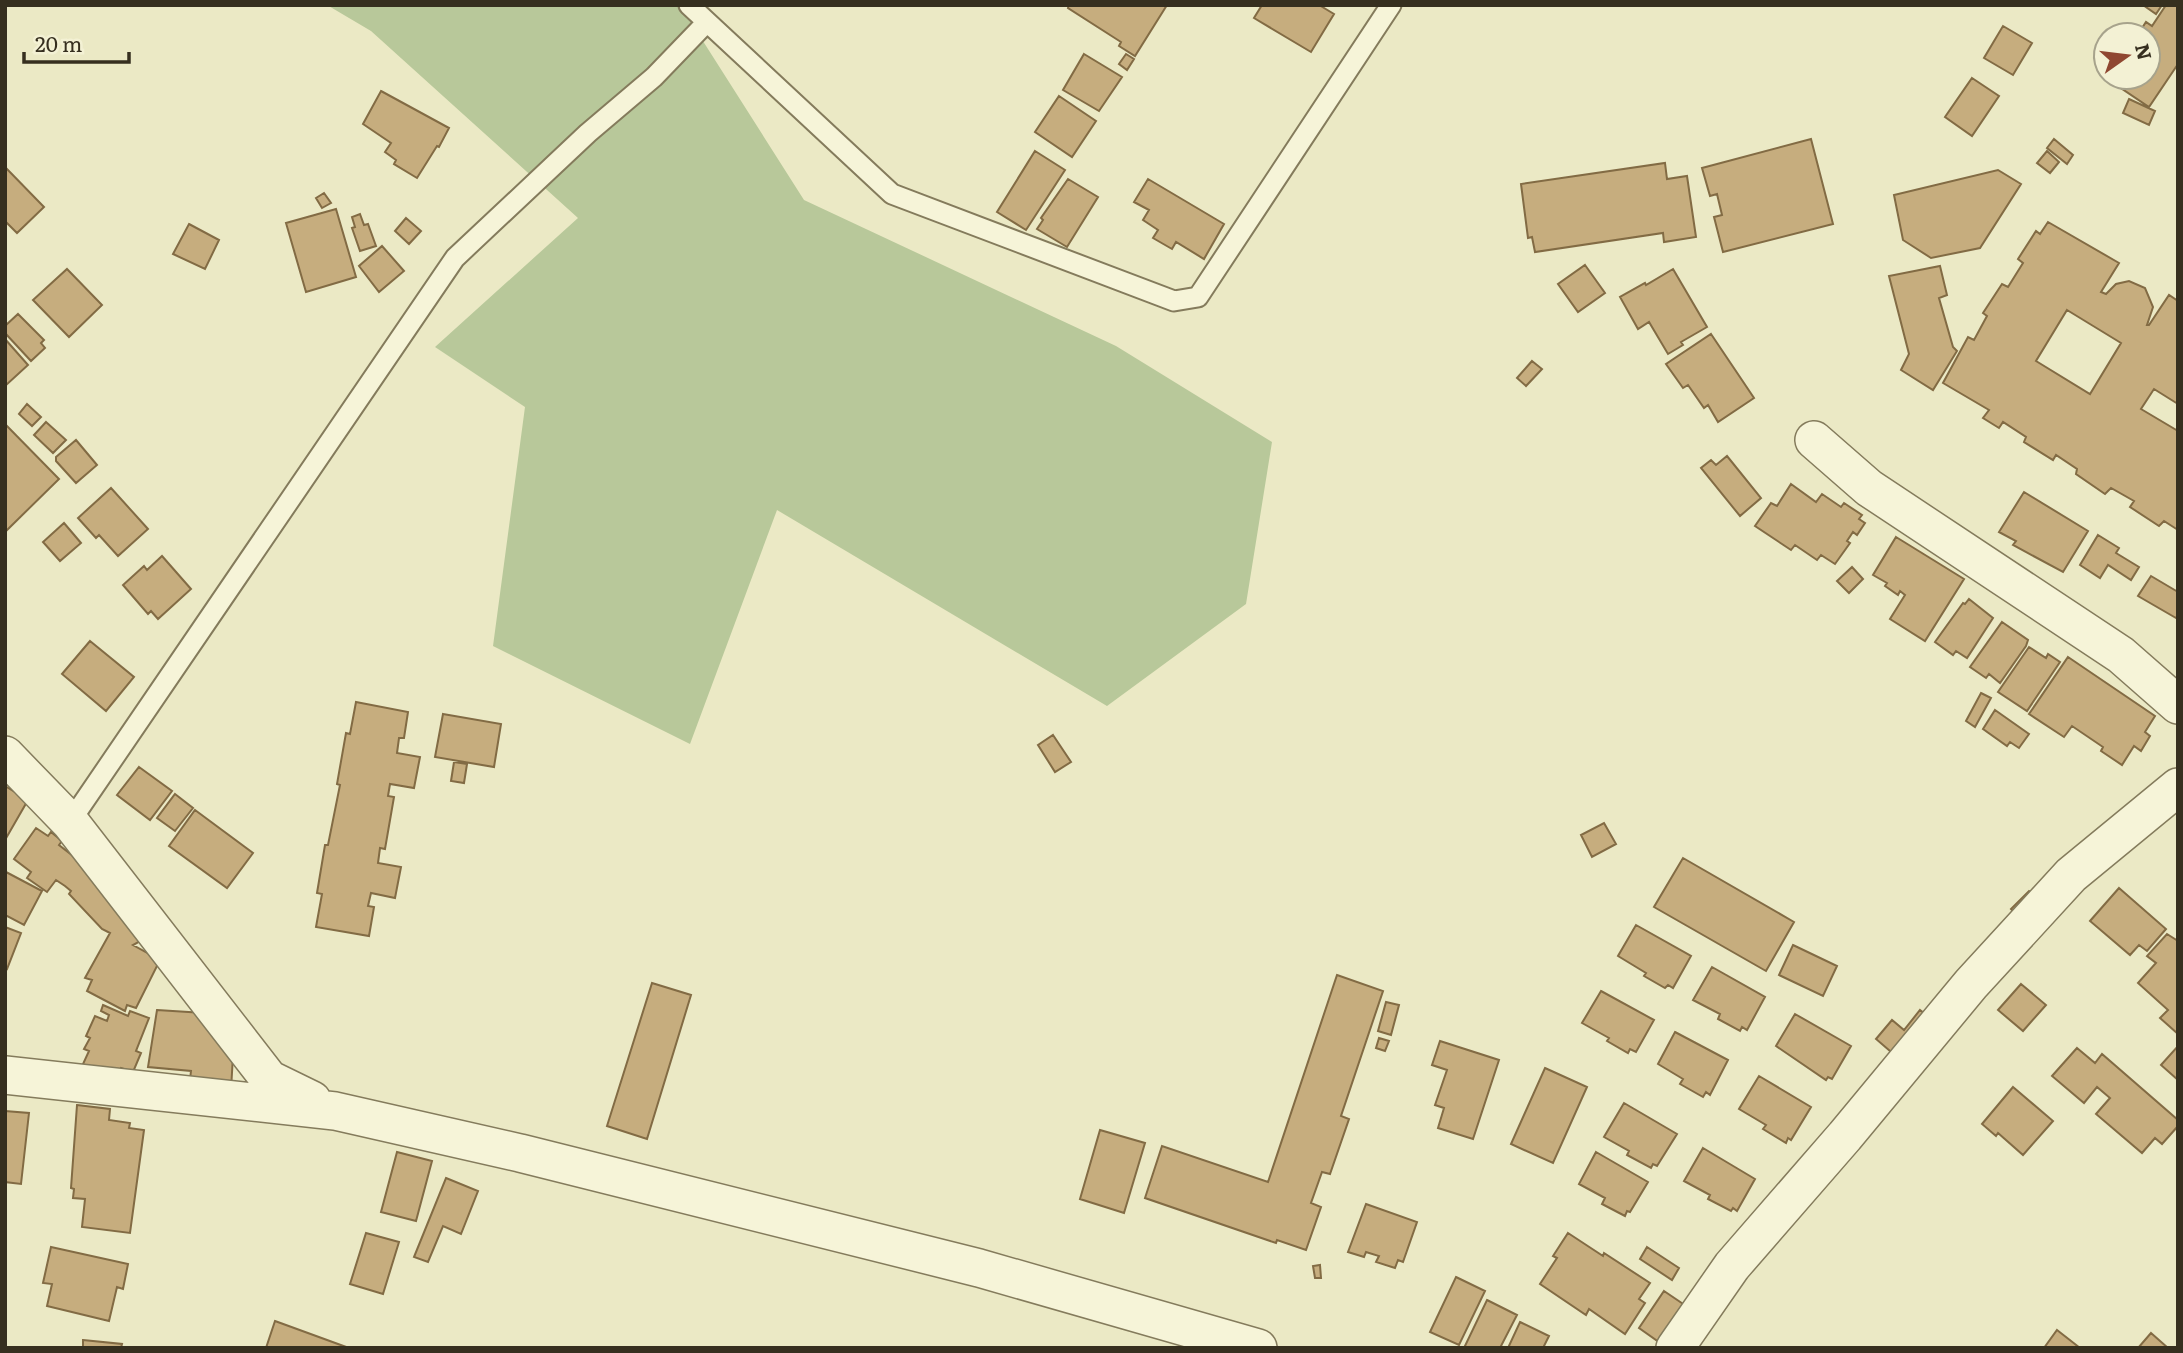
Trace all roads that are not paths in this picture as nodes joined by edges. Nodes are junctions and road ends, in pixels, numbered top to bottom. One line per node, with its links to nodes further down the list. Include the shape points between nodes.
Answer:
1 (689, 5): 3 (lane)
2 (1391, 5): 3 (lane, via 1198,297 1174,302 892,194)
3 (706, 22): 8 (lane, via 654,77 455,258)
4 (1814, 440): 5 (street, via 1869,488 2121,655)
5 (2178, 705)
6 (5, 755): 8 (street)
7 (2178, 787): 12 (street, via 2071,875 1970,984 1732,1266)
8 (70, 822): 10 (street, via 269,1079)
9 (5, 1075): 10 (street)
10 (335, 1111): 11 (street, via 979,1268)
11 (1258, 1348)
12 (1675, 1348)

